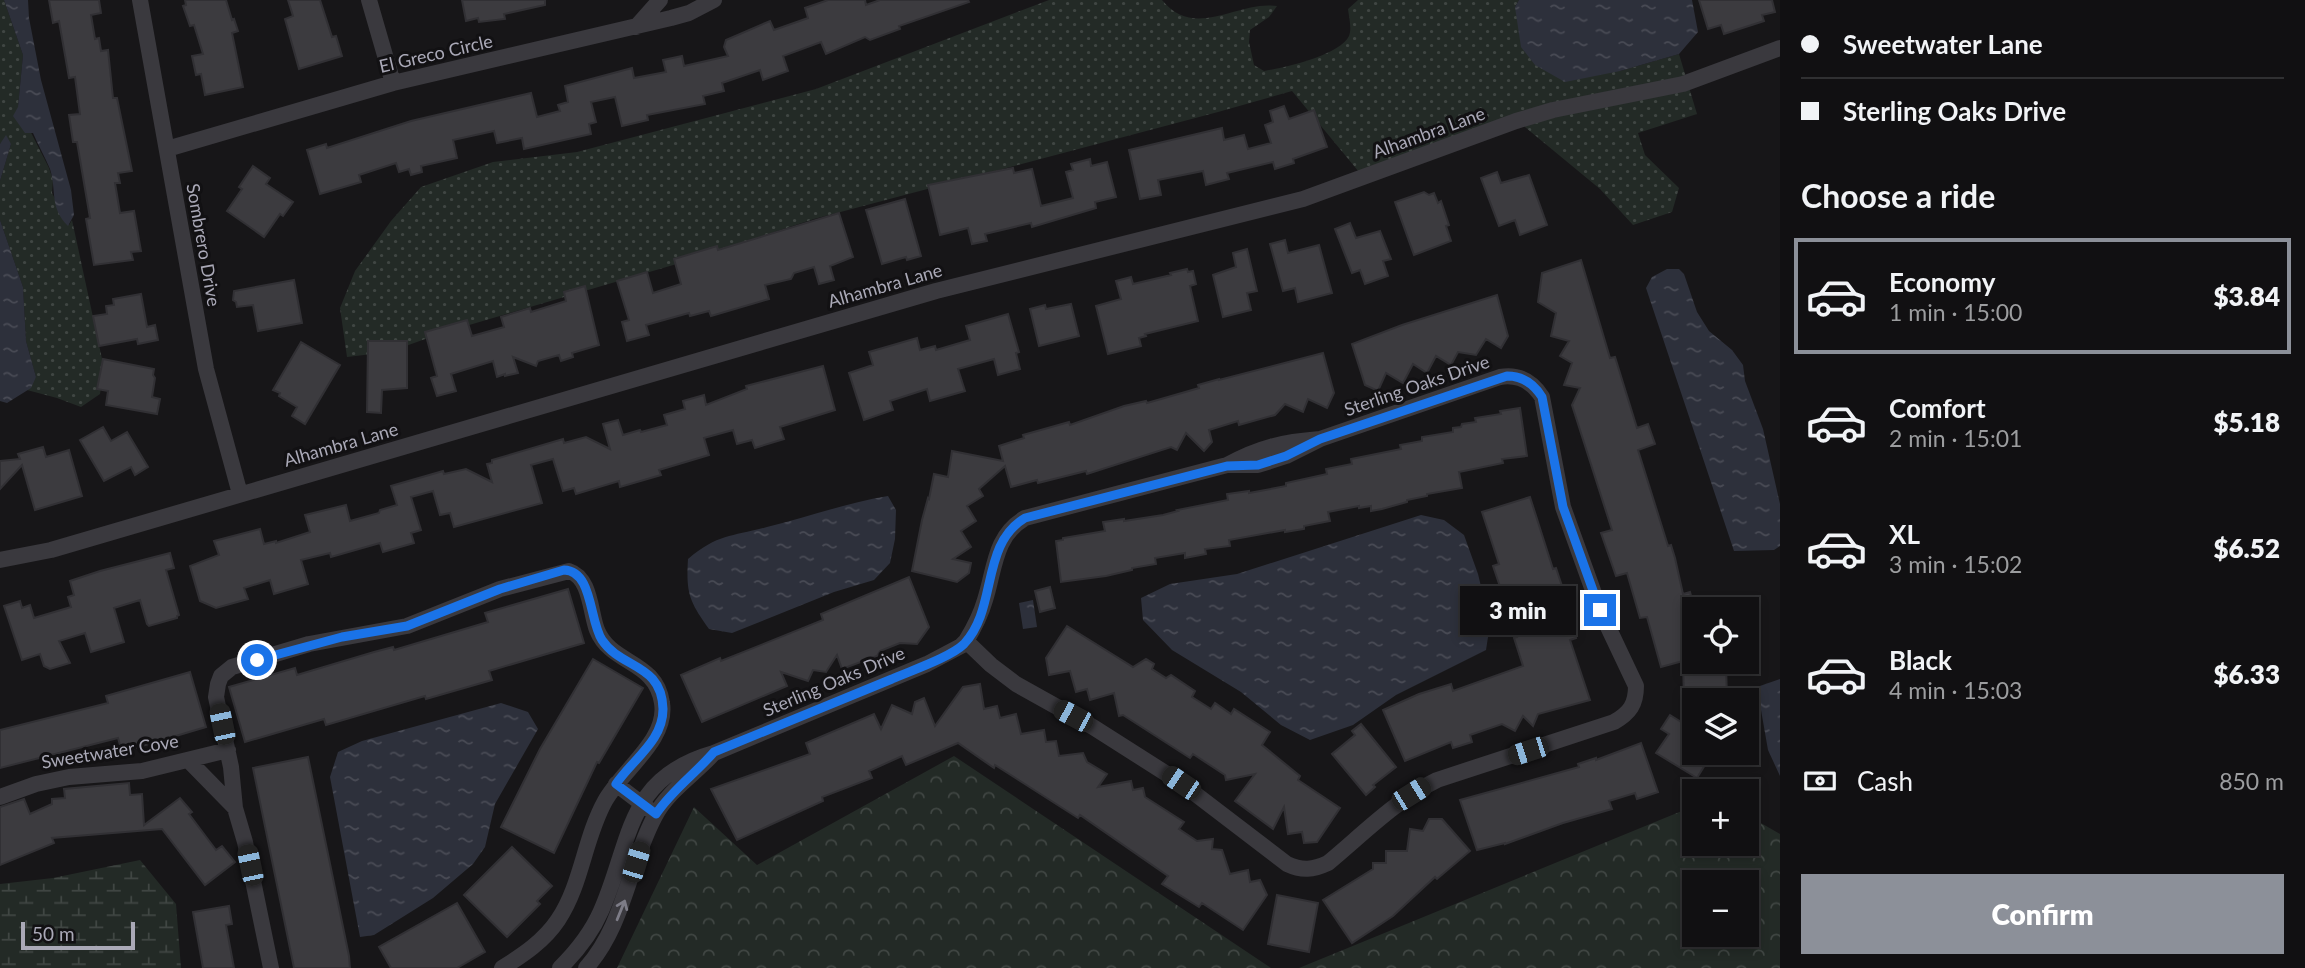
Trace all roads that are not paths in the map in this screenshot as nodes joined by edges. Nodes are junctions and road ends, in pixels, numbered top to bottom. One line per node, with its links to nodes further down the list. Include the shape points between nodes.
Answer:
1 (140, 0): 8 (street, Sombrero Drive)
2 (369, 0): 7 (street)
3 (660, 0): 5 (street)
4 (714, 0): 5 (street, El Greco Circle, via 688,13)
5 (635, 27): 7 (street, El Greco Circle)
6 (1780, 48): 9 (street, Alhambra Lane, via 1683,83 1553,110 1303,199 936,291)
7 (393, 83): 8 (street, El Greco Circle)
8 (167, 149): 9 (street, Sombrero Drive, via 206,369)
9 (240, 494): 10 (street, Alhambra Lane, via 51,550)
10 (0, 560)
11 (966, 641): 11 (street, Sterling Oaks Drive, via 985,601 1000,543 1017,522 1033,514 1227,466 1258,465 1320,439 1514,376 1531,383 1542,397 1563,507 1583,568 1633,677 1636,694 1631,709 1614,722 1423,787 1328,863 1304,870 1286,864 1217,808 1149,762 1016,684); 17 (street, Sterling Oaks Drive, via 927,664 714,752 665,800)
12 (228, 750): 13 (street, Sweetwater Cove); 14 (street, via 216,691 221,676 232,667 331,639 407,626 500,589 569,570 583,580 603,642 650,675 659,688 662,719 658,734); 16 (street)
13 (188, 760): 15 (street, Sweetwater Cove, via 142,771 36,783); 16 (street)
14 (616, 784): 17 (street); 19 (street, via 591,830 575,886 557,922 540,941)
15 (0, 797)
16 (235, 808): 18 (street)
17 (649, 809): 20 (street, Sterling Oaks Drive, via 628,830 591,931); 21 (street, Sterling Oaks Drive, one-way to 17, via 615,924)
18 (271, 968)
19 (502, 968)
20 (560, 968)
21 (586, 968)

